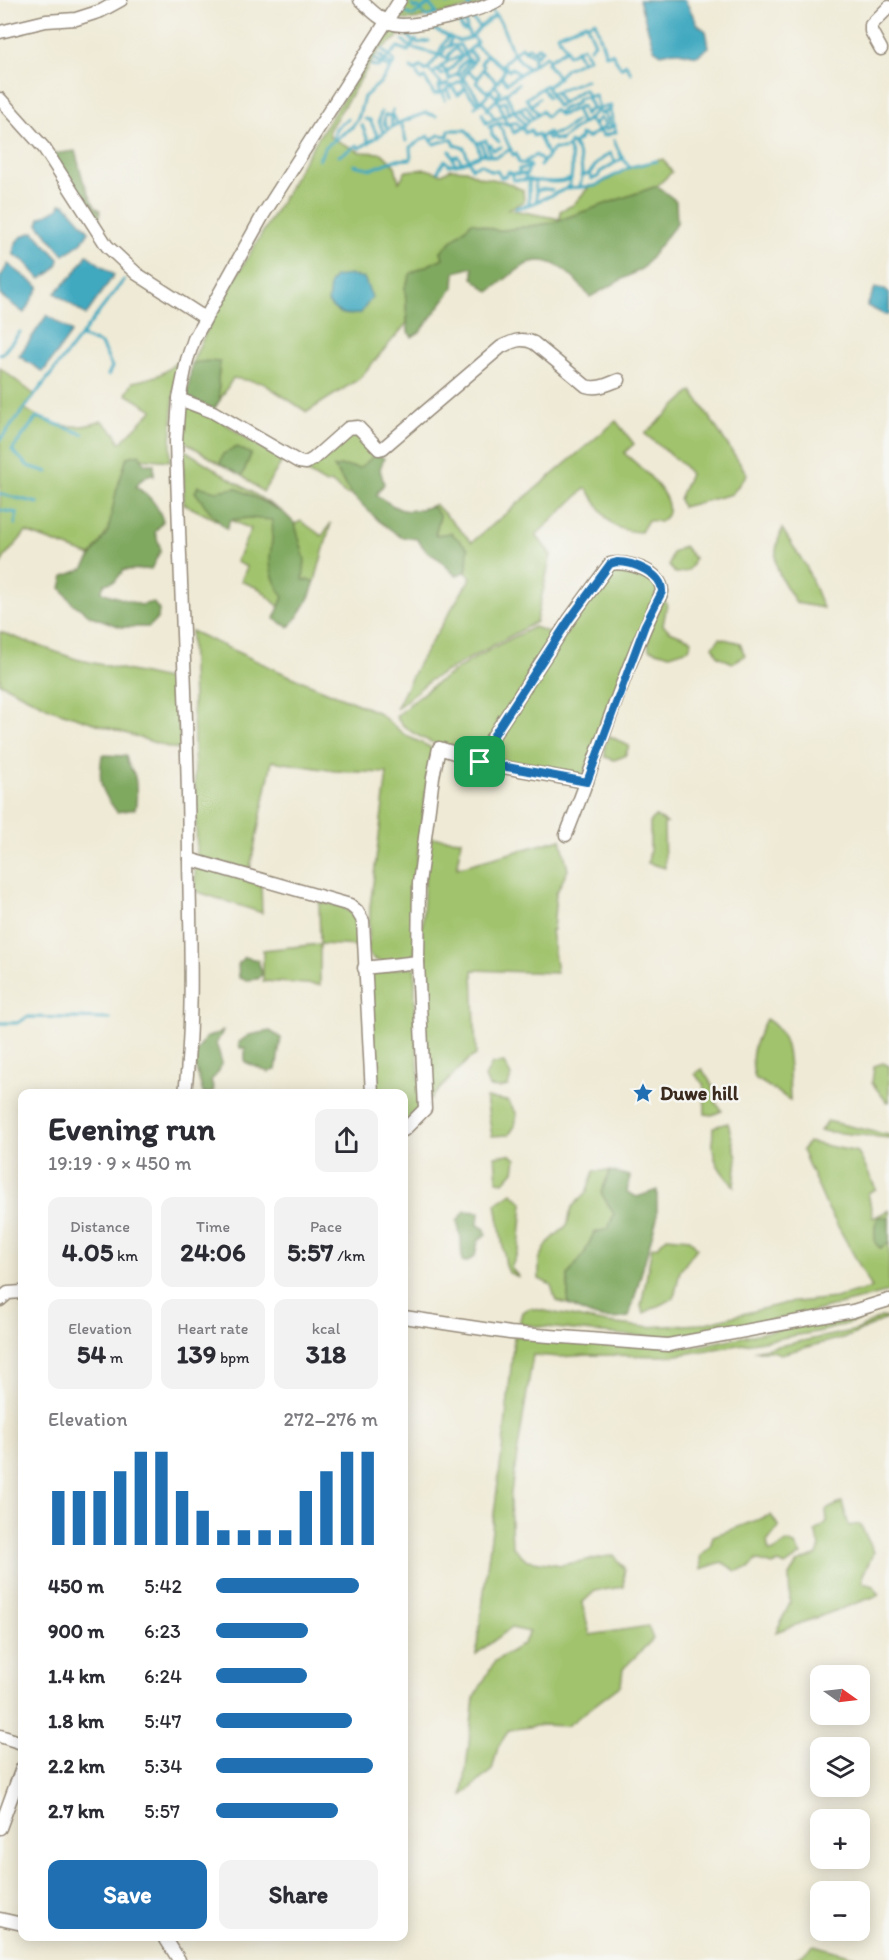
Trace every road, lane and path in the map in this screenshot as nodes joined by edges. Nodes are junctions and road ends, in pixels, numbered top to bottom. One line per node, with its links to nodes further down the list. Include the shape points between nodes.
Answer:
1 (121, 0): 7 (street, via 76,19 46,21)
2 (360, 0): 6 (street)
3 (400, 0): 6 (street)
4 (498, 0): 6 (street, via 490,6 408,26)
5 (889, 7): 8 (street, via 872,25 871,32)
6 (386, 22): 10 (street, via 263,215)
7 (0, 32)
8 (881, 49)
9 (0, 99): 10 (street, via 44,148 107,246 137,274)
10 (205, 318): 12 (street, via 194,339)
11 (619, 380): 12 (street, via 599,388 586,386 534,344 525,339 513,341 383,448 379,449 353,426 306,463 213,412)
12 (178, 399): 16 (street, via 176,441)
13 (480, 762): 14 (street); 14 (street, via 598,579 610,564 624,562 657,578 662,592 645,625); 17 (street, via 440,748 437,754 422,858)
14 (587, 782): 15 (street)
15 (566, 835)
16 (189, 859): 18 (street, via 350,905 363,921); 19 (street, via 191,951)
17 (418, 962): 18 (street); 21 (street, via 425,1109)
18 (364, 968): 20 (street)
19 (185, 1089)
20 (372, 1089)
21 (408, 1126)
22 (18, 1292): 23 (street, via 8,1293)
23 (0, 1300)
24 (889, 1300): 25 (street, via 853,1311 668,1345 510,1333)
25 (408, 1318)
26 (0, 1736): 27 (street)
27 (18, 1742)
28 (18, 1779): 29 (street)
29 (0, 1828)
30 (0, 1919): 31 (street)
31 (18, 1923)
32 (167, 1941): 33 (street)
33 (179, 1960)

